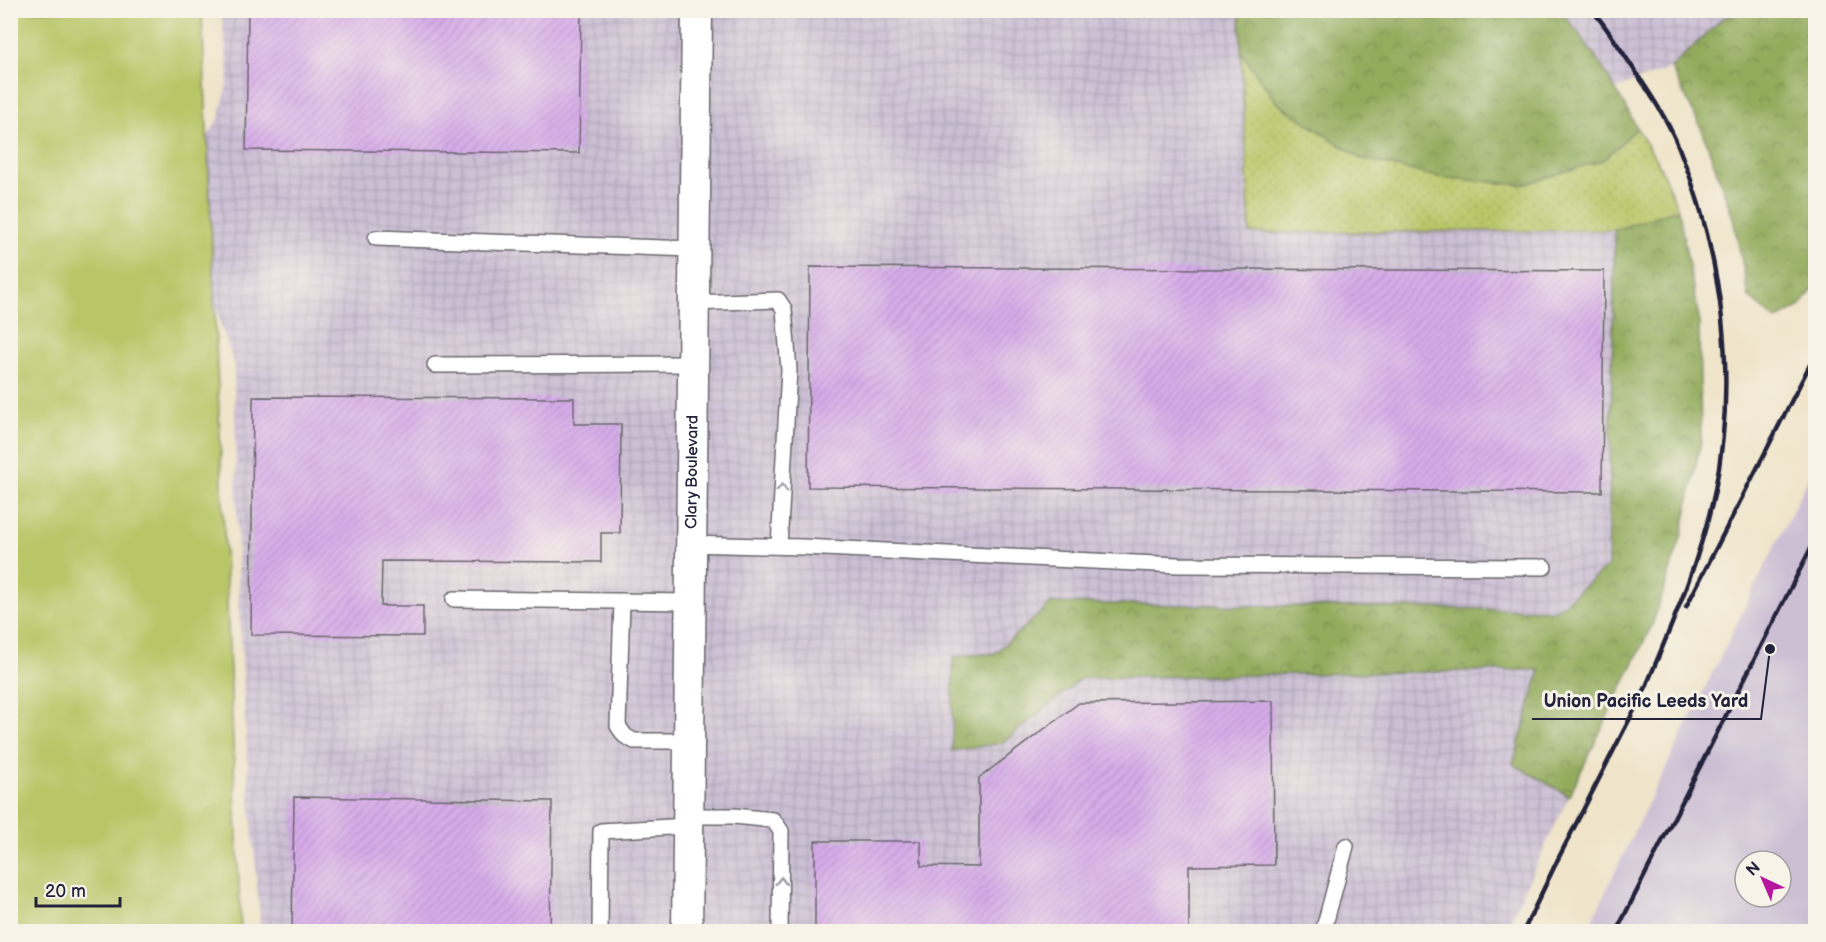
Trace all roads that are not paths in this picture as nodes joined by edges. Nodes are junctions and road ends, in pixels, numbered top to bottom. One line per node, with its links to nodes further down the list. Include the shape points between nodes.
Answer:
1 (697, 10): 3 (street, Clary Boulevard)
2 (376, 238): 3 (lane)
3 (693, 249): 4 (street, Clary Boulevard)
4 (692, 303): 5 (street, Clary Boulevard); 8 (lane, one-way to 4, via 789,370 784,309 778,300)
5 (692, 364): 6 (lane); 7 (street, Clary Boulevard)
6 (435, 365)
7 (690, 544): 8 (lane); 12 (street, Clary Boulevard)
8 (779, 546): 9 (lane, via 1178,565)
9 (1544, 567)
10 (454, 599): 11 (lane)
11 (622, 601): 12 (lane); 13 (lane, via 618,726 634,741)
12 (690, 602): 13 (street, Clary Boulevard)
13 (689, 741): 14 (street, Clary Boulevard)
14 (688, 821): 16 (lane, via 601,831); 17 (street, Clary Boulevard); 18 (lane, one-way to 14, via 781,831 773,820 734,816)
15 (1346, 846): 19 (lane)
16 (600, 932)
17 (687, 932)
18 (780, 932)
19 (1323, 932)

